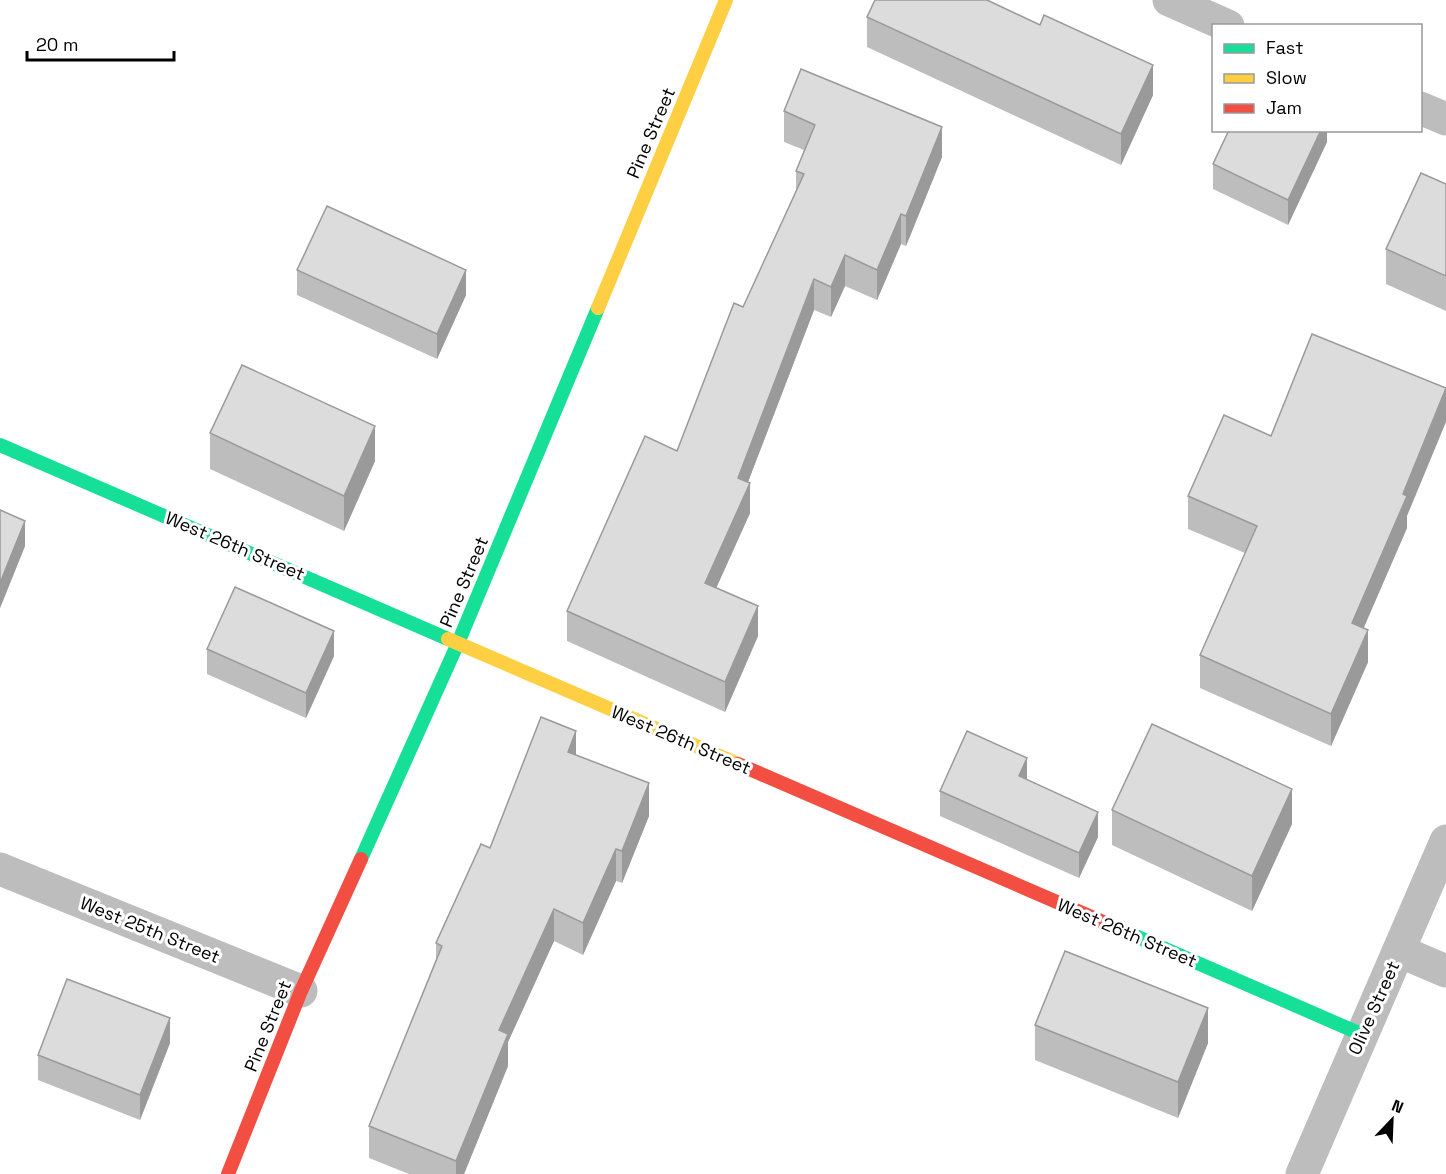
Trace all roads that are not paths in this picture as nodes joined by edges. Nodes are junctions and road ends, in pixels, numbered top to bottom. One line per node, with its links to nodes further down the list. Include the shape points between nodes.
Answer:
1 (726, 0): 7 (street, Pine Street)
2 (1169, 0): 3 (street)
3 (1223, 24)
4 (1422, 109): 5 (street)
5 (1446, 119)
6 (0, 445): 7 (street, West 26th Street)
7 (458, 643): 12 (street, Pine Street); 13 (street, West 26th Street)
8 (1446, 841): 10 (street, Olive Street)
9 (0, 868): 12 (street, West 25th Street)
10 (1399, 951): 11 (street); 13 (street, Olive Street)
11 (1446, 971)
12 (301, 991): 14 (street, Pine Street)
13 (1361, 1034): 15 (street, Olive Street)
14 (228, 1174)
15 (1302, 1174)

